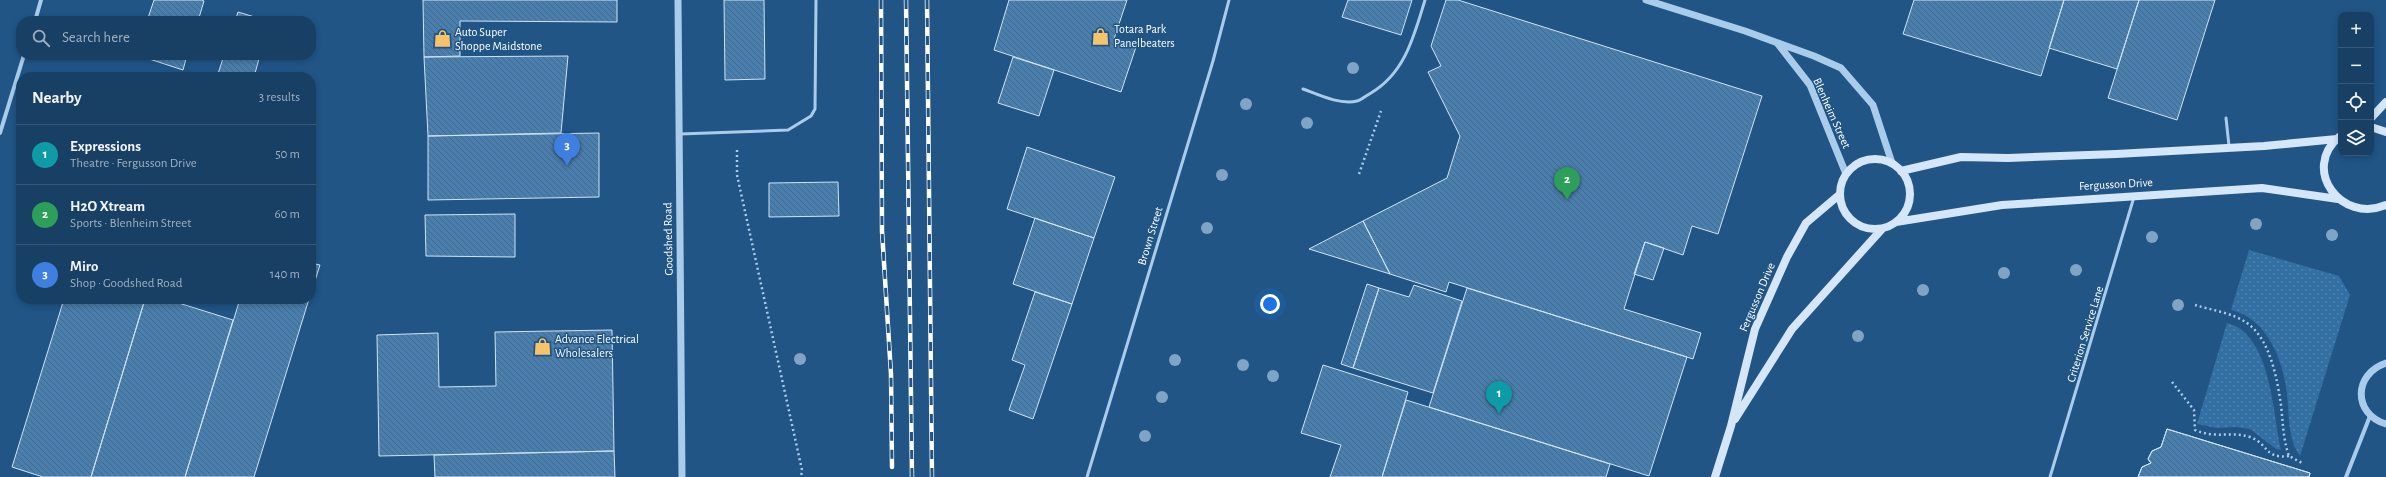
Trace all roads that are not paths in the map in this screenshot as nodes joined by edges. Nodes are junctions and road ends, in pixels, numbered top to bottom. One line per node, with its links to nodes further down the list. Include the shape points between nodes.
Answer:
1 (42, 0): 7 (street)
2 (678, 0): 19 (street, Goodshed Road)
3 (816, 0): 19 (lane, via 815,109 810,116 788,130)
4 (1229, 0): 37 (lane, Brown Street, via 1213,61)
5 (1425, 0): 12 (lane, via 1409,51 1384,85 1357,101 1334,100)
6 (1646, 0): 8 (street, Blenheim Street)
7 (37, 16)
8 (1778, 44): 23 (street, Blenheim Street, via 1841,68 1873,104); 25 (street, Blenheim Street, via 1810,85)
9 (22, 60): 10 (street)
10 (19, 72)
11 (16, 81): 18 (street)
12 (1303, 89)
13 (2386, 102): 14 (main road)
14 (2374, 115)
15 (2226, 118): 22 (lane)
16 (2374, 128): 17 (main road)
17 (2386, 132)
18 (0, 133)
19 (678, 134): 36 (street, Goodshed Road)
20 (2338, 137): 22 (main road)
21 (2338, 138): 28 (main road, via 2326,156 2325,169 2330,188)
22 (2229, 148): 24 (main road, via 2008,158 1961,157)
23 (1892, 163): 24 (main road); 25 (main road, via 1881,160 1862,162)
24 (1901, 171): 30 (main road, via 1906,179 1910,197 1903,215)
25 (1846, 174): 26 (main road)
26 (1840, 195): 31 (main road, via 1842,207 1848,218 1869,229); 35 (main road, Fergusson Drive, via 1806,223 1787,257 1755,329)
27 (2134, 195): 28 (main road, Fergusson Drive, via 2262,188); 30 (main road, Fergusson Drive, via 2002,205); 39 (lane, Criterion Service Lane)
28 (2338, 199): 29 (main road, via 2362,210)
29 (2386, 205)
30 (1896, 222): 31 (main road)
31 (1882, 228): 35 (main road, Fergusson Drive, via 1792,329)
32 (2386, 363): 33 (street, via 2370,371 2362,389 2361,399)
33 (2370, 416): 34 (street); 40 (street)
34 (2386, 424)
35 (1731, 426): 38 (main road, Fergusson Drive)
36 (682, 477)
37 (1087, 477)
38 (1715, 477)
39 (2050, 477)
40 (2346, 477)

